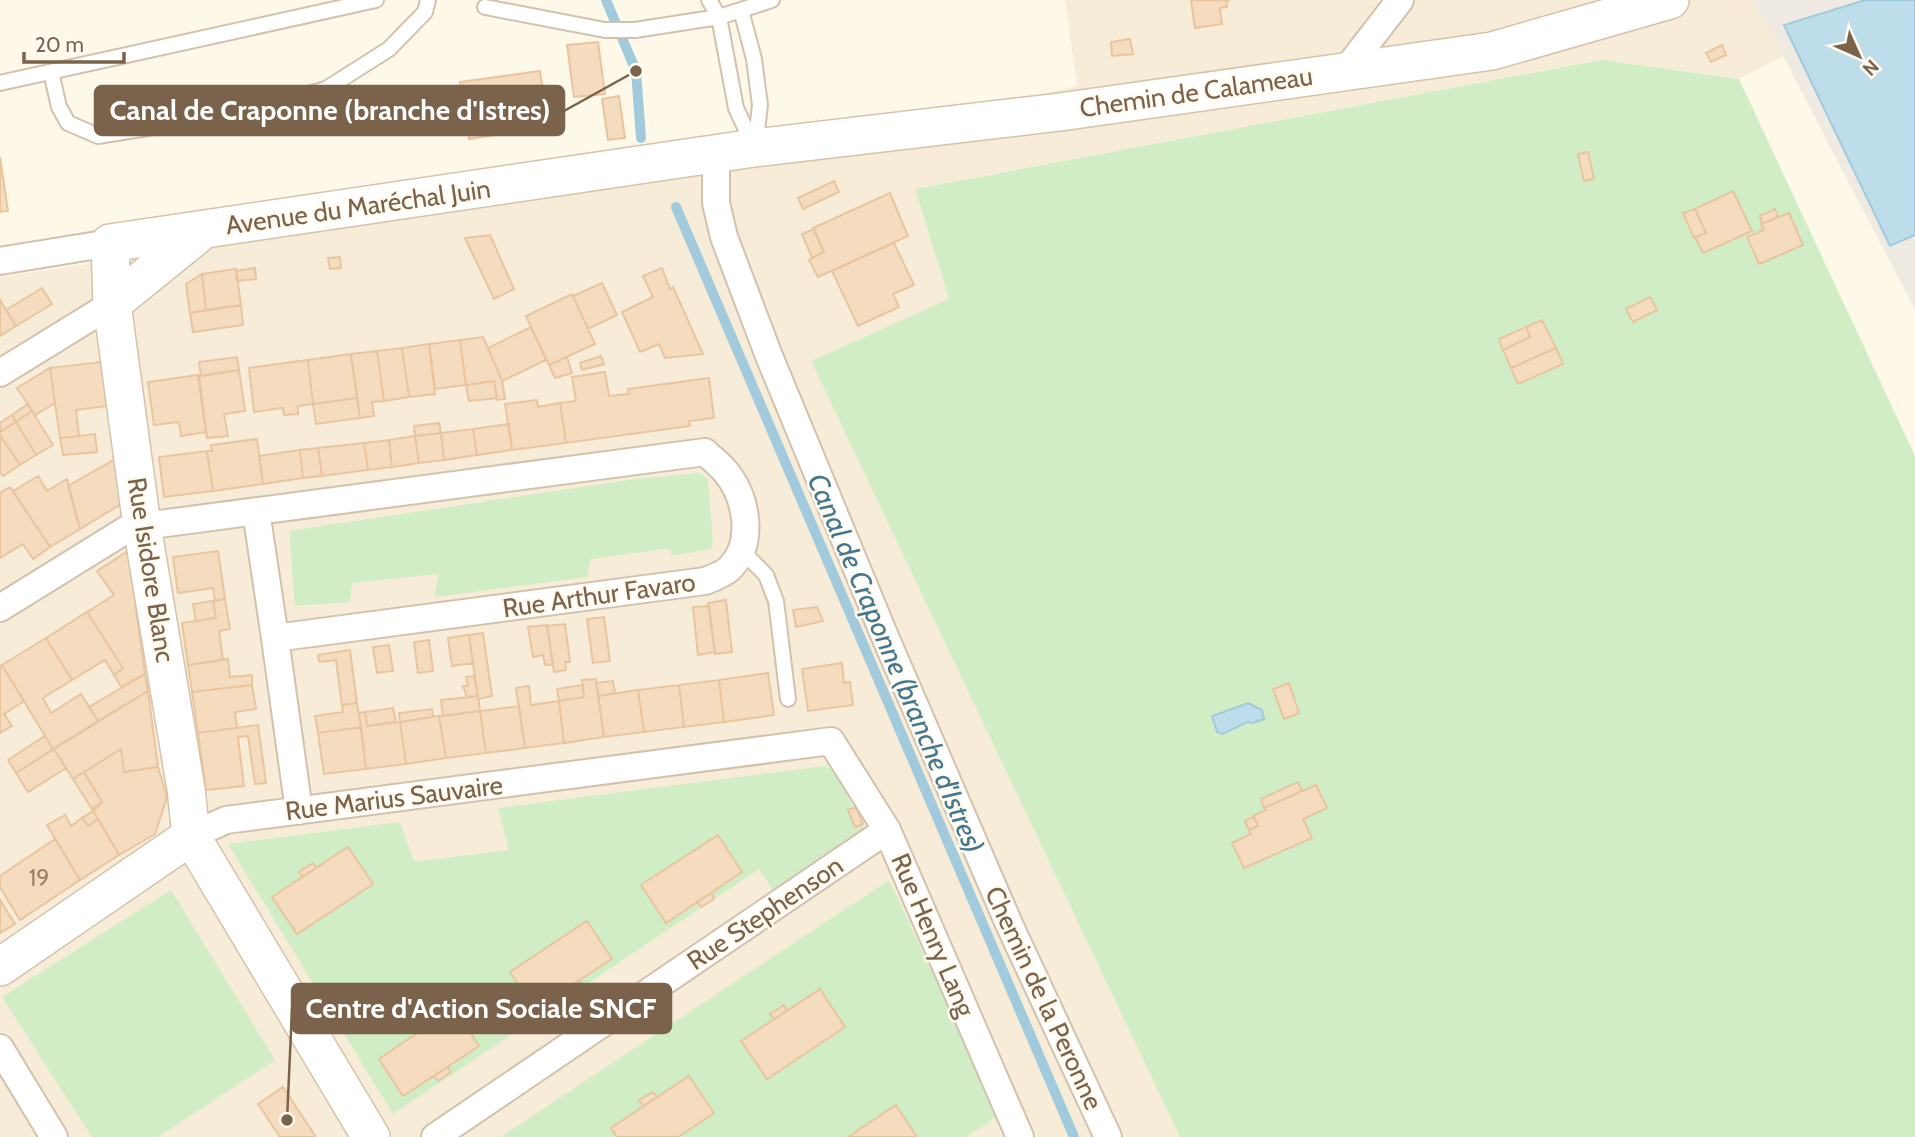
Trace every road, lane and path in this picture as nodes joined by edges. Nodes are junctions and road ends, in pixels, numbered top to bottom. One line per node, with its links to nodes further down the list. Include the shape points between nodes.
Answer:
1 (376, 0): 11 (lane)
2 (428, 0): 11 (lane, via 425,12 389,49 326,89 247,111 97,136 68,123)
3 (709, 0): 9 (lane)
4 (772, 0): 8 (lane)
5 (1400, 0): 10 (street)
6 (1670, 0): 10 (main road, Chemin de Calameau, via 1492,51)
7 (485, 7): 9 (lane, via 605,30)
8 (741, 10): 9 (lane); 13 (lane, via 761,105)
9 (719, 17): 13 (lane, via 736,108)
10 (1346, 70): 13 (main road, Chemin de Calameau, via 1060,112)
11 (51, 72): 12 (lane)
12 (0, 83)
13 (754, 148): 14 (main road, Chemin de Calameau)
14 (716, 154): 15 (main road, Avenue du Maréchal Juin); 36 (street, Chemin de la Peronne, via 716,203 724,237 769,356 1009,924)
15 (202, 231): 16 (main road, Avenue du Maréchal Juin); 18 (main road)
16 (110, 243): 17 (street, Avenue du Maréchal Juin); 18 (main road, Rue Isidore Blanc)
17 (0, 261)
18 (112, 304): 19 (street); 21 (main road, Rue Isidore Blanc)
19 (0, 373)
20 (256, 511): 21 (street); 22 (street, via 705,452 726,472 741,501 746,528); 24 (street)
21 (142, 526): 23 (street, via 129,528); 29 (main road, Rue Isidore Blanc)
22 (742, 551): 24 (street, Rue Arthur Favaro, via 728,570 705,581); 25 (lane, via 766,575 776,601)
23 (0, 608)
24 (275, 639): 27 (street)
25 (788, 699)
26 (831, 741): 27 (street, Rue Marius Sauvaire); 28 (street, Rue Henry Lang)
27 (299, 811): 29 (street, Rue Marius Sauvaire, via 226,820)
28 (887, 831): 34 (street, Rue Stephenson); 35 (street, Rue Henry Lang)
29 (191, 836): 30 (main road, Rue Marius Sauvaire); 33 (main road)
30 (0, 967)
31 (0, 1048): 32 (street)
32 (54, 1137)
33 (371, 1137)
34 (435, 1137)
35 (1020, 1137)
36 (1108, 1137)

